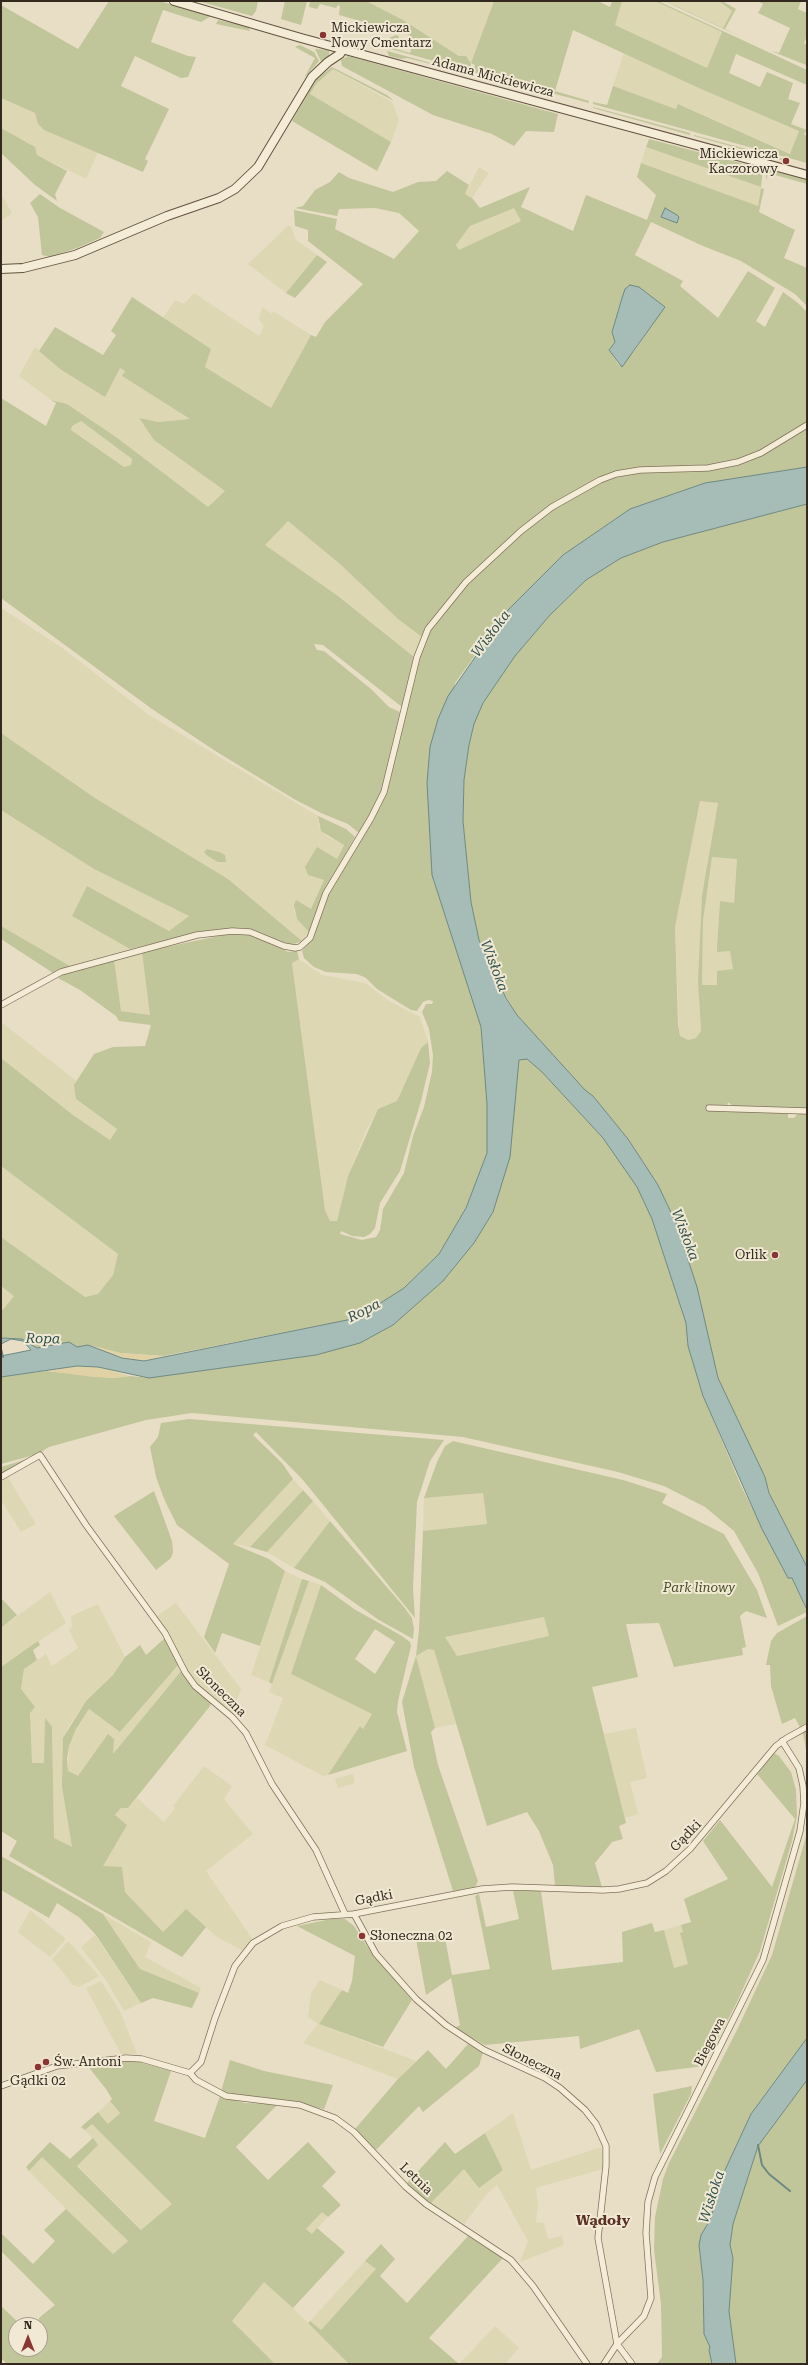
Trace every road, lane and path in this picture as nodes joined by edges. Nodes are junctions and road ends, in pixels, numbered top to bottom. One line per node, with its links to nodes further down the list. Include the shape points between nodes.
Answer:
1 (174, 1): 2 (street, Adama Mickiewicza)
2 (343, 49): 3 (street, Adama Mickiewicza); 4 (street, via 312,78 258,167 234,190 76,255 23,268)
3 (807, 174)
4 (1, 269)
5 (807, 425): 6 (street, via 761,453 738,462 708,468 640,470 600,480 552,507 521,531 466,582 428,629 417,657 381,798 326,893 310,938 300,947 284,946 250,932 232,931 198,936 61,972)
6 (1, 1005)
7 (709, 1108): 8 (street)
8 (807, 1111)
9 (1, 1477): 12 (street, Słoneczna, via 40,1455 86,1525 165,1633 195,1686 232,1717 246,1734 272,1784 316,1850)
10 (807, 1727): 11 (street, Gądki)
11 (782, 1741): 13 (street, Gądki, via 690,1849 666,1871 647,1883 619,1890 512,1887 482,1889); 16 (street, Biegowa, via 799,1768 804,1798 800,1831 781,1901 758,1971 657,2170 648,2202 646,2227 651,2298 644,2316)
12 (345, 1914): 13 (street, Gądki); 14 (street, Gądki, via 313,1917 282,1926 253,1943 231,1974 201,2062)
13 (354, 1914): 16 (street, Słoneczna, via 376,1954 416,1999 446,2025 484,2050 545,2078 560,2088 585,2110 596,2124 606,2146 598,2238)
14 (190, 2073): 15 (street, via 142,2059 126,2058 57,2066); 17 (street, Letnia, via 196,2080 226,2096 300,2105 335,2118 354,2132 406,2187 426,2204 511,2260 533,2286)
15 (1, 2086)
16 (616, 2344): 18 (street); 19 (street)
17 (587, 2364)
18 (604, 2364)
19 (632, 2364)

